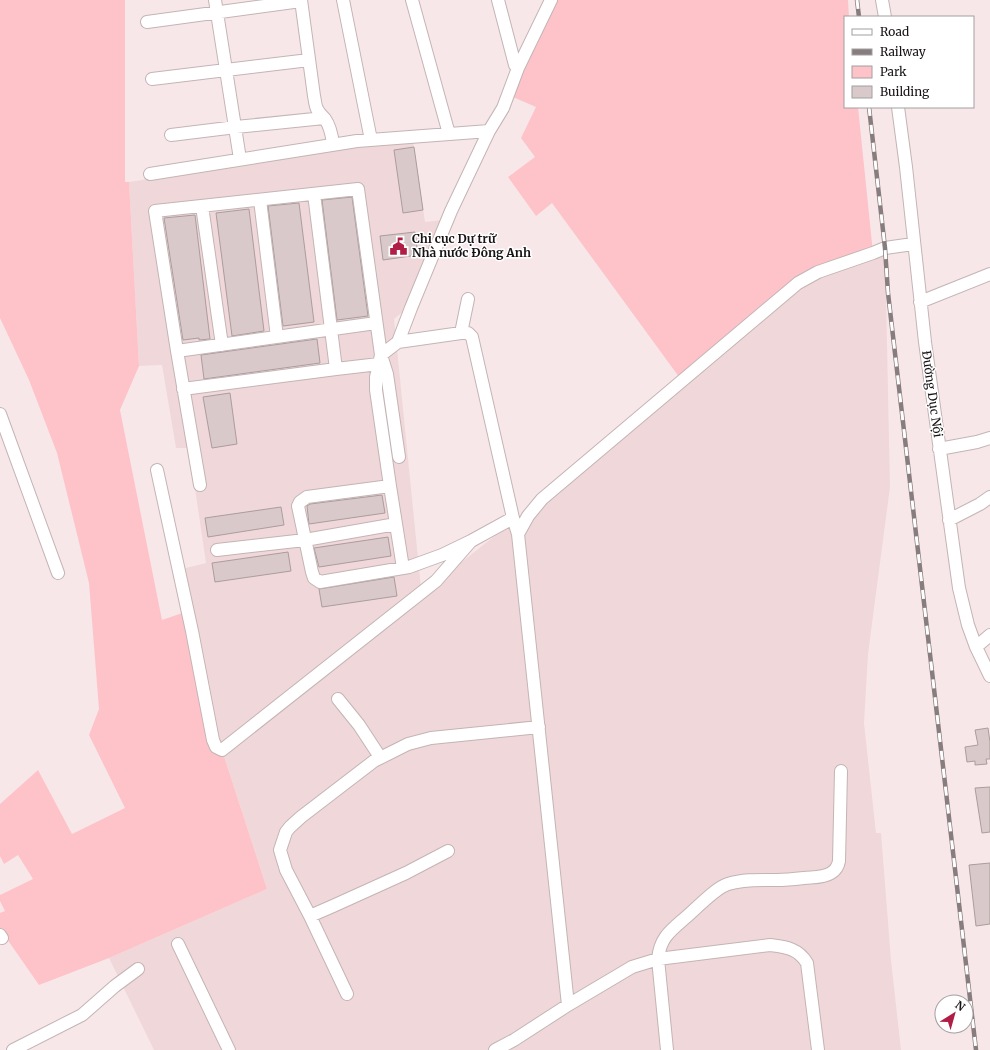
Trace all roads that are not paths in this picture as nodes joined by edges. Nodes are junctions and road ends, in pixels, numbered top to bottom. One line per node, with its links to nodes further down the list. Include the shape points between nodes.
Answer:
1 (215, 0): 8 (street)
2 (343, 0): 21 (street)
3 (412, 0): 19 (street)
4 (498, 0): 12 (street, via 515,65)
5 (551, 0): 12 (street)
6 (882, 0): 9 (street)
7 (301, 1): 8 (street); 11 (street)
8 (217, 13): 10 (street); 13 (street)
9 (885, 16)
10 (147, 22)
11 (309, 60): 13 (street); 16 (street, via 316,107)
12 (518, 68): 18 (street, via 503,108)
13 (227, 70): 14 (street); 17 (street)
14 (152, 79)
15 (898, 108): 28 (street, Đường Dục Nội)
16 (324, 118): 17 (street); 22 (street)
17 (236, 127): 20 (street); 23 (street)
18 (488, 131): 19 (street); 36 (street, via 451,211)
19 (449, 134): 21 (street)
20 (171, 135)
21 (371, 140): 22 (street)
22 (333, 144): 23 (street)
23 (240, 159): 24 (street)
24 (150, 174)
25 (314, 194): 26 (street); 32 (street, via 358,189); 33 (street)
26 (260, 200): 27 (street); 35 (street)
27 (202, 206): 37 (street); 38 (street, via 155,211)
28 (913, 244): 31 (street, Đường Dục Nội); 53 (street, via 872,252 818,272 798,283 542,498)
29 (990, 274): 31 (street)
30 (468, 300): 34 (street)
31 (920, 302): 44 (street, Đường Dục Nội)
32 (376, 323): 33 (street); 39 (street)
33 (331, 329): 35 (street); 40 (street)
34 (460, 333): 36 (street); 50 (street, via 468,333 472,338)
35 (277, 337): 37 (street)
36 (398, 342): 39 (street)
37 (222, 345): 38 (street)
38 (177, 351): 41 (street)
39 (380, 360): 40 (street); 45 (street, via 387,374); 48 (street, via 376,390)
40 (336, 369): 41 (street)
41 (183, 389): 47 (street)
42 (0, 414): 58 (street)
43 (990, 438): 44 (street)
44 (939, 448): 51 (street, Đường Dục Nội)
45 (399, 457)
46 (158, 470): 55 (street, via 213,740 216,747 222,750 436,581)
47 (200, 485)
48 (390, 486): 52 (street); 54 (street, via 306,497 298,506)
49 (990, 497): 51 (street)
50 (513, 518): 53 (street); 55 (street)
51 (949, 520): 60 (street, Đường Dục Nội, via 959,588)
52 (396, 524): 54 (street); 57 (street)
53 (518, 534): 63 (street)
54 (305, 540): 56 (street); 57 (street, via 314,578 320,582)
55 (471, 542): 57 (street)
56 (217, 550)
57 (403, 568)
58 (58, 573)
59 (990, 635): 60 (street)
60 (976, 647): 61 (street, Đường Dục Nội)
61 (990, 676)
62 (338, 699): 64 (street, via 359,725)
63 (538, 727): 64 (street, via 431,738 408,744); 72 (street)
64 (380, 758): 67 (street, via 301,817 286,832 280,850 286,870)
65 (841, 771): 69 (street, via 837,868 822,877 744,880 728,884 717,890 667,934 659,950)
66 (448, 852): 67 (street)
67 (310, 916): 71 (street)
68 (178, 944): 74 (street)
69 (658, 959): 72 (street, via 632,967); 76 (street); 77 (street, via 770,945 788,947 797,952 806,963)
70 (138, 969): 73 (street, via 82,1015)
71 (347, 994)
72 (568, 1005): 75 (street)
73 (13, 1050)
74 (228, 1050)
75 (495, 1050)
76 (667, 1050)
77 (818, 1050)

